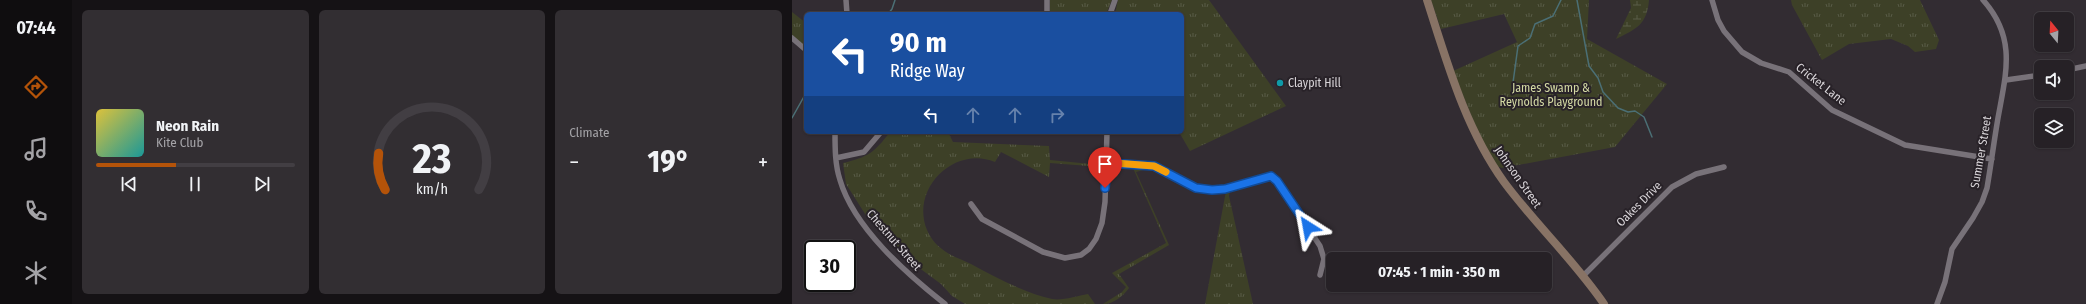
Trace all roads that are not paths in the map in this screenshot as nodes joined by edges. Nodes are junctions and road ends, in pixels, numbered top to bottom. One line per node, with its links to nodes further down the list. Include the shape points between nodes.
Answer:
1 (846, 0): 7 (street)
2 (1047, 0): 8 (street)
3 (1115, 0): 9 (street)
4 (1427, 0): 25 (street, Johnson Street, via 1447,63 1487,156 1519,201)
5 (1712, 0): 20 (street, Cricket Lane, via 1724,31 1742,52 1761,63 1789,72 1832,110 1905,145)
6 (1983, 0): 15 (street, Summer Street, via 1999,22 2004,34)
7 (847, 12)
8 (1047, 12)
9 (1111, 12)
10 (792, 38): 11 (street)
11 (804, 48)
12 (2086, 66): 13 (street)
13 (2074, 69)
14 (2034, 76): 15 (street)
15 (2006, 80): 20 (street, Summer Street)
16 (835, 134): 19 (street, Chestnut Street)
17 (879, 134): 19 (street, via 864,152)
18 (1107, 134): 21 (street)
19 (836, 158): 26 (street, Chestnut Street, via 842,188 868,231 913,279)
20 (1992, 159): 28 (street, Summer Street, via 1982,202 1952,249)
21 (1107, 163): 23 (street, via 1102,223 1092,244 1076,257 1056,256 1043,252 982,219); 24 (street, via 1154,166 1196,188 1212,190 1225,189 1271,176 1277,181 1320,246 1324,259)
22 (1724, 167): 25 (street, Oakes Drive, via 1696,174 1672,187)
23 (971, 204)
24 (1320, 275)
25 (1583, 276): 27 (street, Johnson Street)
26 (945, 304)
27 (1604, 304)
28 (1937, 304)

